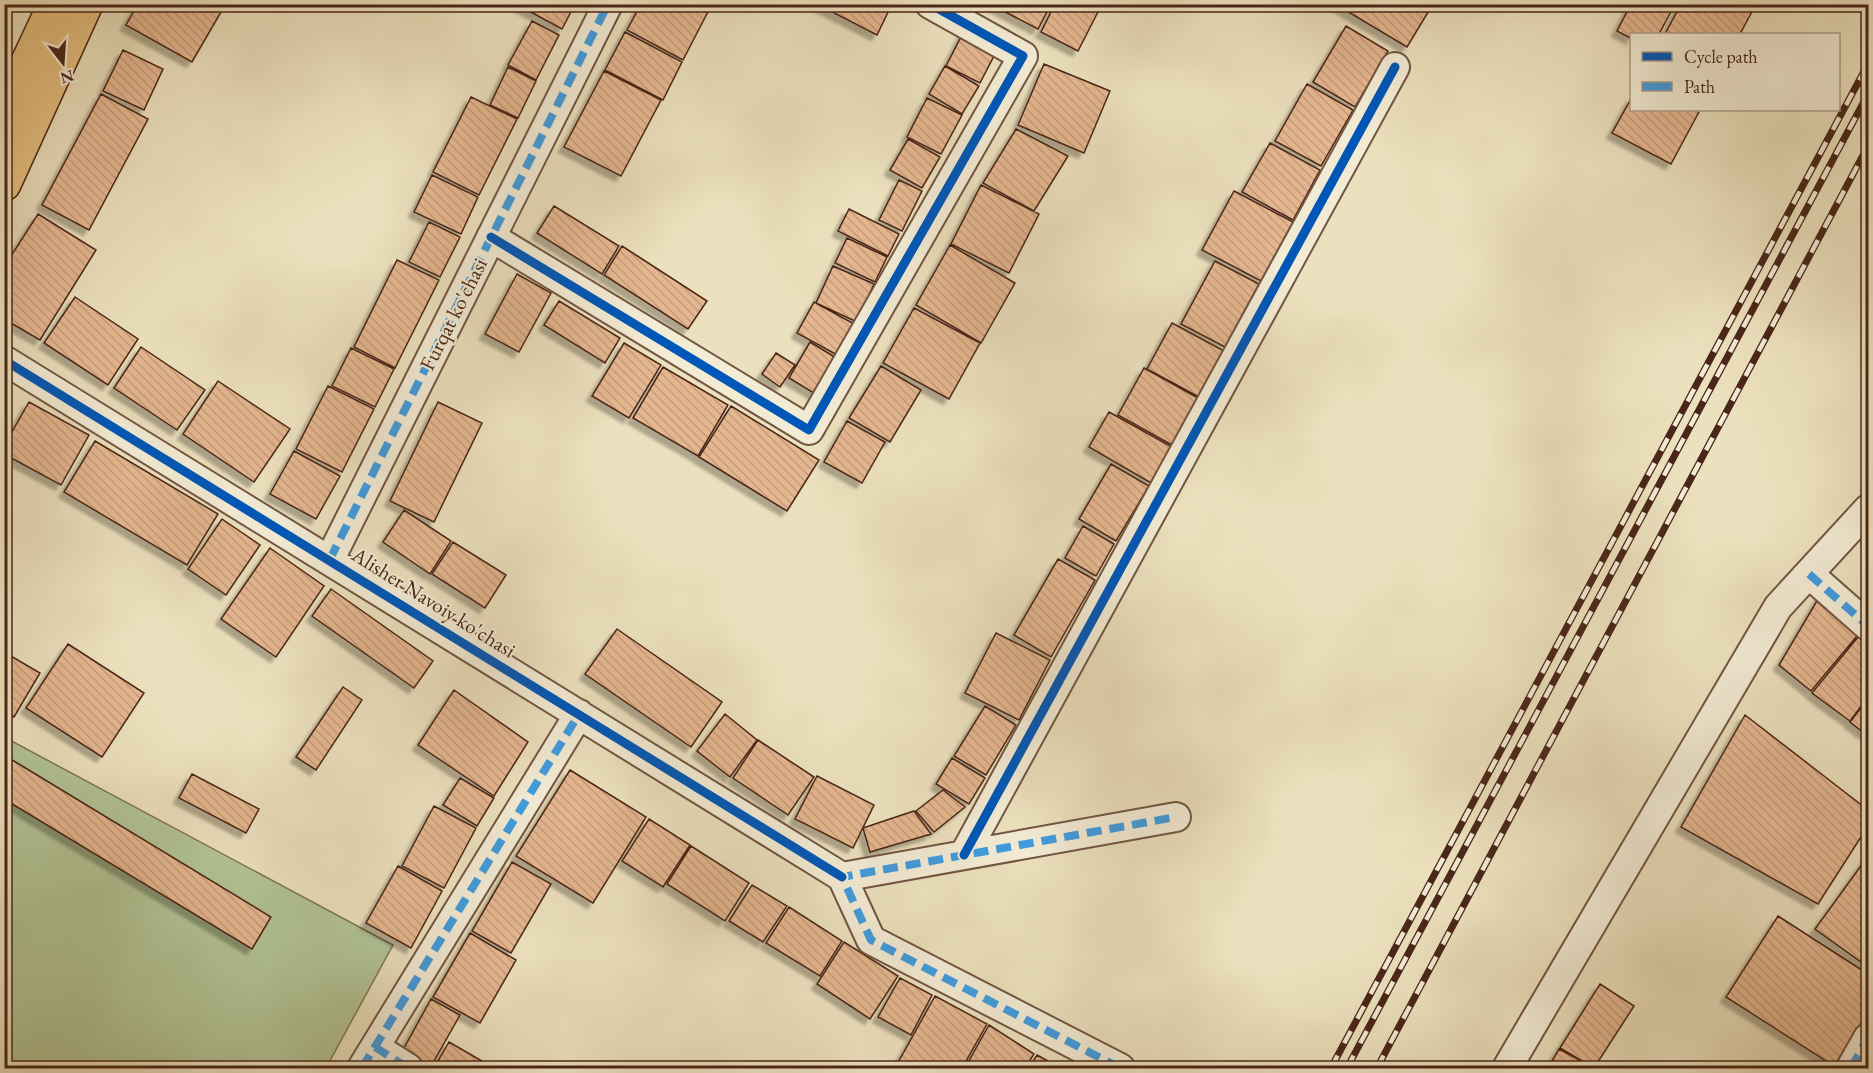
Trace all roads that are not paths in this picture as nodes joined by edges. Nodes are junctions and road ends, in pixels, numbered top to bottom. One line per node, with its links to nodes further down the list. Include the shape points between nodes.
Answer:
1 (55, 4): 6 (main road)
2 (86, 4): 7 (main road)
3 (608, 4): 8 (street, Furqat ko'chasi)
4 (930, 4): 8 (street, via 1023,56 809,430)
5 (1395, 67): 16 (street)
6 (4, 113)
7 (4, 184)
8 (491, 237): 11 (street, Furqat ko'chasi)
9 (4, 360): 11 (street, Alisher Navoiy ko'chasi)
10 (1869, 509): 12 (street)
11 (330, 559): 14 (street, Alisher Navoiy ko'chasi)
12 (1809, 574): 13 (street); 22 (street, via 1778,607)
13 (1869, 626)
14 (579, 714): 17 (street, Alisher Navoiy ko'chasi); 19 (street)
15 (1176, 817): 16 (street)
16 (964, 855): 17 (street)
17 (843, 877): 21 (street, via 871,940)
18 (1869, 1038): 23 (street)
19 (369, 1058): 20 (street)
20 (408, 1068)
21 (1120, 1068)
22 (1507, 1068)
23 (1851, 1068)

